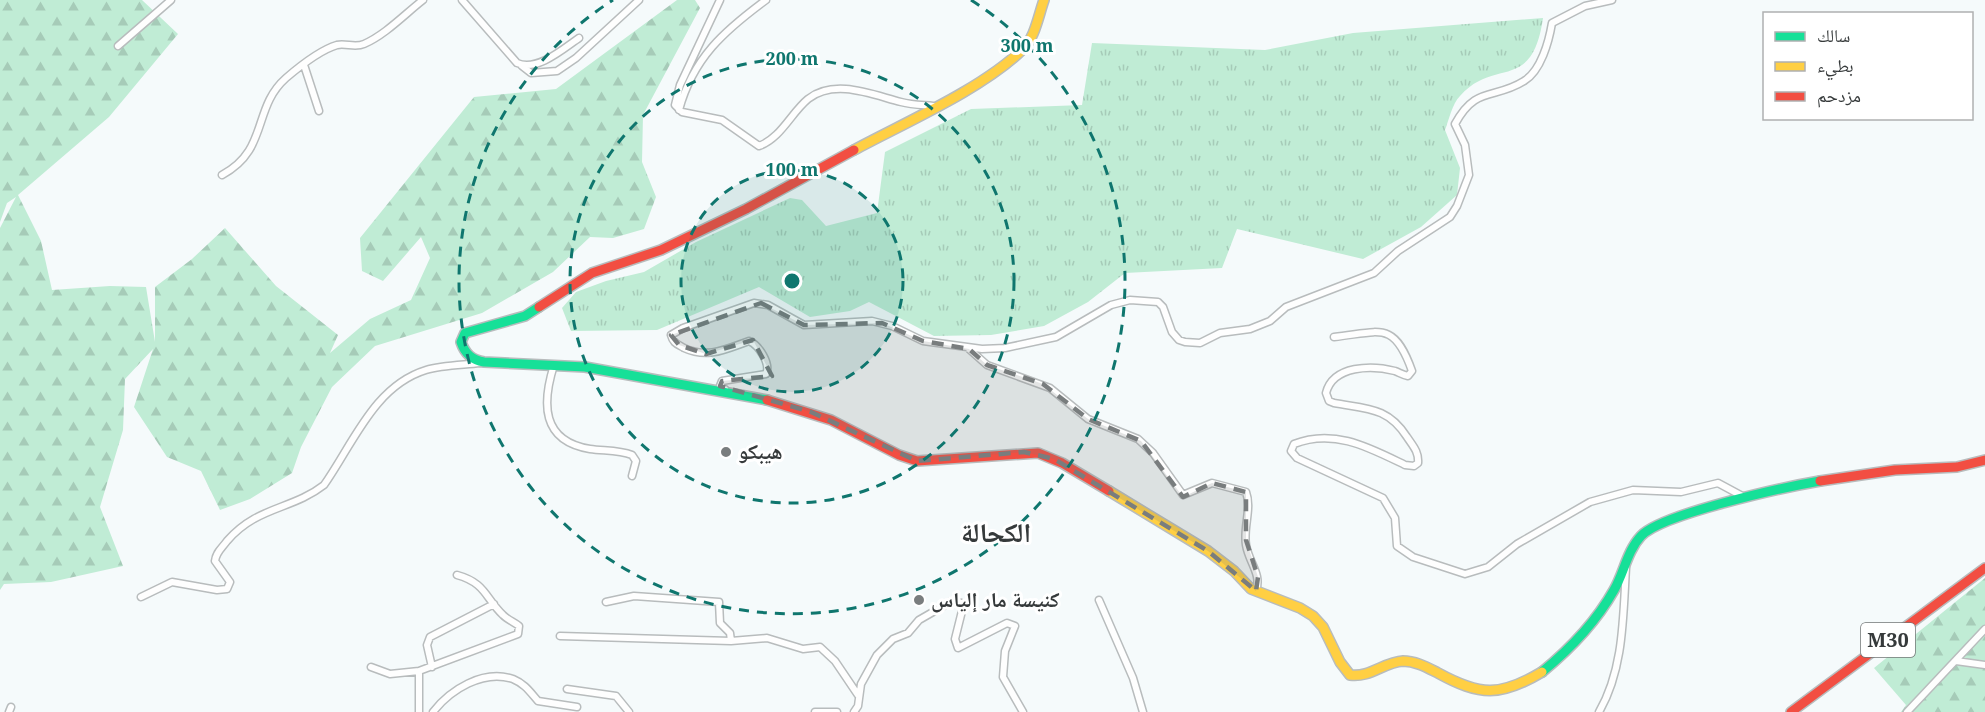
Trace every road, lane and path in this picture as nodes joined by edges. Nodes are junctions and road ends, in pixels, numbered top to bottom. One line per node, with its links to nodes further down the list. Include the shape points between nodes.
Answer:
1 (171, 0): 10 (street)
2 (423, 0): 11 (street, via 363,45 337,45)
3 (462, 0): 12 (street)
4 (639, 0): 12 (street, via 557,71 531,73)
5 (720, 0): 15 (street, via 680,85 675,105)
6 (766, 0): 15 (street, via 706,52 686,85)
7 (1044, 0): 13 (main road, via 1032,36 1022,50 974,85)
8 (1612, 0): 18 (street, via 1585,6 1552,23 1549,44 1527,80 1481,96 1464,107 1455,124 1466,145 1469,175 1457,206 1450,217 1398,251 1374,273 1286,307 1270,321 1250,329 1220,333 1200,343 1179,340 1163,307 1152,300 1140,300 1111,304 1050,339 996,349)
9 (579, 38): 12 (street, via 548,58)
10 (118, 46)
11 (304, 64): 14 (street); 16 (street, via 273,95 249,152)
12 (520, 64)
13 (934, 106): 15 (street, via 838,88 809,99 759,146 722,120); 19 (main road, via 746,209 661,250 592,273 525,316 465,333 463,349 472,360)
14 (319, 111)
15 (679, 111)
16 (222, 174)
17 (1334, 337): 24 (street, via 1382,332 1399,343 1412,371 1408,376 1378,369 1354,370 1336,376 1326,393 1334,403 1382,412 1394,419 1417,452 1418,463 1405,465 1352,440 1336,437 1294,444 1291,451 1297,458 1383,498 1395,518 1397,546 1413,557 1465,574 1483,569 1575,510 1633,490 1681,492 1718,483)
18 (969, 349): 21 (street, via 923,341 872,321 804,325 768,305 754,303 671,335 679,345 706,354 749,341 756,344 768,370 758,378 720,383 720,387); 29 (street, via 987,365 1050,388 1088,419 1138,439 1153,453 1182,495 1215,483 1246,492 1246,540 1258,577)
19 (484, 362): 20 (main road); 30 (street, via 425,370 374,406 324,485 249,521 217,553 215,561 230,582 227,589 172,582)
20 (554, 365): 21 (main road); 23 (street, via 547,388 548,419 553,429 581,447 632,455 636,461)
21 (731, 392): 29 (main road, via 810,412 917,461 1024,452 1054,459 1209,551)
22 (1985, 460): 24 (main road, via 1954,469 1909,469 1818,480)
23 (632, 476)
24 (1745, 498): 25 (main road, via 1652,527 1634,542)
25 (1627, 558): 29 (main road, via 1604,606 1567,651 1524,682 1497,692 1466,688 1417,664 1399,660 1363,676 1350,675 1313,616); 53 (street, via 1618,658 1610,692)
26 (1985, 568): 54 (main road, M30)
27 (458, 575): 33 (street, via 480,585)
28 (1985, 577): 55 (main road, M30)
29 (1256, 591)
30 (141, 597)
31 (1100, 600): 52 (street)
32 (606, 602): 36 (street, via 633,596 720,602 720,623 730,633)
33 (494, 604): 40 (street, via 430,637 427,645); 40 (street, via 519,626 518,634)
34 (1985, 629): 37 (street)
35 (560, 636): 36 (street)
36 (731, 641): 43 (street, via 766,638 803,650 820,647 835,661)
37 (1956, 661): 38 (street); 56 (street)
38 (1985, 665)
39 (371, 667): 41 (street, via 390,674)
40 (432, 667): 41 (street)
41 (419, 671): 45 (street)
42 (567, 689): 47 (street, via 616,696)
43 (858, 695): 50 (street); 51 (street, via 867,668 889,643 952,601 963,607 955,639 958,648 1007,623 1015,626 1005,651 1003,677)
44 (577, 707): 46 (street, via 538,701 527,687 502,677 459,687)
45 (419, 712)
46 (433, 712)
47 (629, 712)
48 (815, 712): 49 (street)
49 (837, 712)
50 (854, 712)
51 (1023, 712)
52 (1143, 712)
53 (1599, 712)
54 (1791, 712)
55 (1805, 712)
56 (1907, 712)

